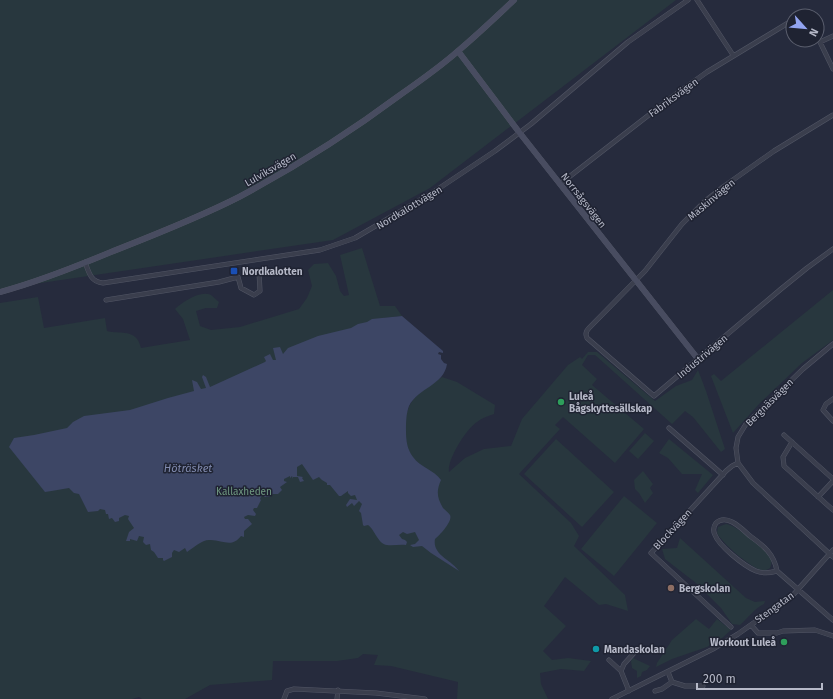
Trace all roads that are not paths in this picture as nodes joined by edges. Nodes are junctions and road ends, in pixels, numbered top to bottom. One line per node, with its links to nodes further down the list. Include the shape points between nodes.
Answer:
1 (514, 0): 6 (main road, Lulviksvägen)
2 (688, 0): 10 (street, Nordkalottvägen, via 628,42)
3 (697, 0): 7 (street)
4 (785, 25): 7 (street, Fabriksvägen)
5 (823, 48): 8 (street)
6 (458, 51): 10 (main road, Norrsågsvägen); 13 (main road, Lulviksvägen, via 366,120 283,173 193,219)
7 (733, 55): 11 (street, Fabriksvägen, via 672,97)
8 (833, 69)
9 (833, 115): 15 (street, Maskinvägen, via 774,151 705,202 682,224)
10 (519, 132): 11 (main road, Norrsågsvägen); 13 (street, Nordkalottvägen, via 457,177 403,211 355,238 322,249 103,282 97,282 92,278)
11 (560, 184): 15 (main road, Norrsågsvägen)
12 (833, 249): 20 (street, Industrivägen)
13 (85, 262): 16 (main road, Lulviksvägen)
14 (259, 272): 17 (street, via 260,291 254,295 241,288 238,277)
15 (636, 280): 18 (street, Maskinvägen); 20 (main road, Norrsågsvägen)
16 (0, 292)
17 (106, 300)
18 (593, 324): 20 (street, Industrivägen, via 586,331 587,338 652,396 656,396)
19 (833, 344): 26 (street, Bergnäsvägen, via 798,373 746,424 737,442)
20 (698, 359)
21 (833, 398): 22 (street, via 823,410)
22 (833, 421)
23 (669, 428): 27 (street)
24 (784, 435): 25 (street)
25 (792, 442): 28 (street); 29 (street, via 783,457 784,466)
26 (738, 463): 27 (street, Blockvägen); 31 (street, via 760,491)
27 (723, 475): 36 (street, Blockvägen, via 651,553)
28 (833, 480): 29 (street)
29 (818, 497): 30 (street)
30 (833, 510)
31 (832, 554): 33 (street, Stengatan)
32 (777, 571): 32 (street, via 764,573 744,564 716,539 716,523 726,520 741,528 770,553 775,560); 33 (street)
33 (798, 590): 34 (street, Stengatan); 35 (street, Stengatan)
34 (833, 620)
35 (751, 624): 37 (street, Stengatan, via 758,633 815,630); 41 (street, Stengatan, via 713,649)
36 (731, 628)
37 (833, 636)
38 (634, 653): 40 (street)
39 (609, 660): 40 (street)
40 (621, 671): 45 (street)
41 (668, 672): 42 (street); 45 (street, Stengatan)
42 (672, 682): 43 (street, via 685,686); 46 (street)
43 (703, 686)
44 (338, 690): 47 (street); 48 (street, via 289,690 285,693); 49 (street)
45 (629, 691): 51 (street, Stengatan)
46 (655, 691)
47 (390, 697): 50 (street)
48 (284, 699)
49 (337, 699)
50 (425, 699)
51 (612, 699)

